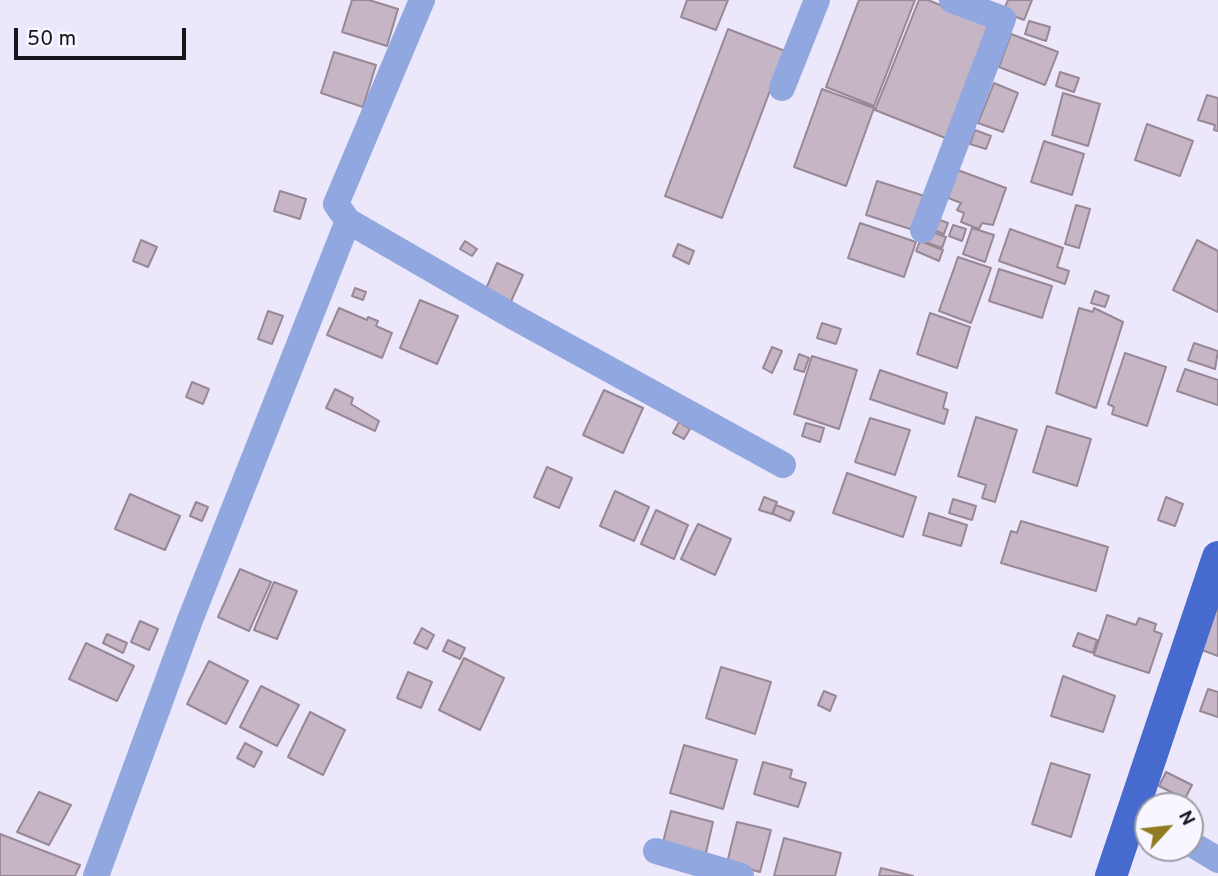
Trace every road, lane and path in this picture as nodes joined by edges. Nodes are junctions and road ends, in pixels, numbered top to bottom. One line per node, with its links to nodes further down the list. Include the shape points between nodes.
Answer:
1 (422, 0): 5 (lane, via 336,204)
2 (817, 0): 4 (lane)
3 (952, 0): 6 (lane, via 1003,19)
4 (782, 88)
5 (348, 221): 7 (lane); 12 (lane, via 190,620)
6 (923, 230)
7 (783, 466)
8 (1218, 557): 9 (main road)
9 (1147, 792)
10 (1134, 828): 14 (main road)
11 (656, 851): 13 (lane)
12 (96, 876)
13 (741, 876)
14 (1111, 876)

